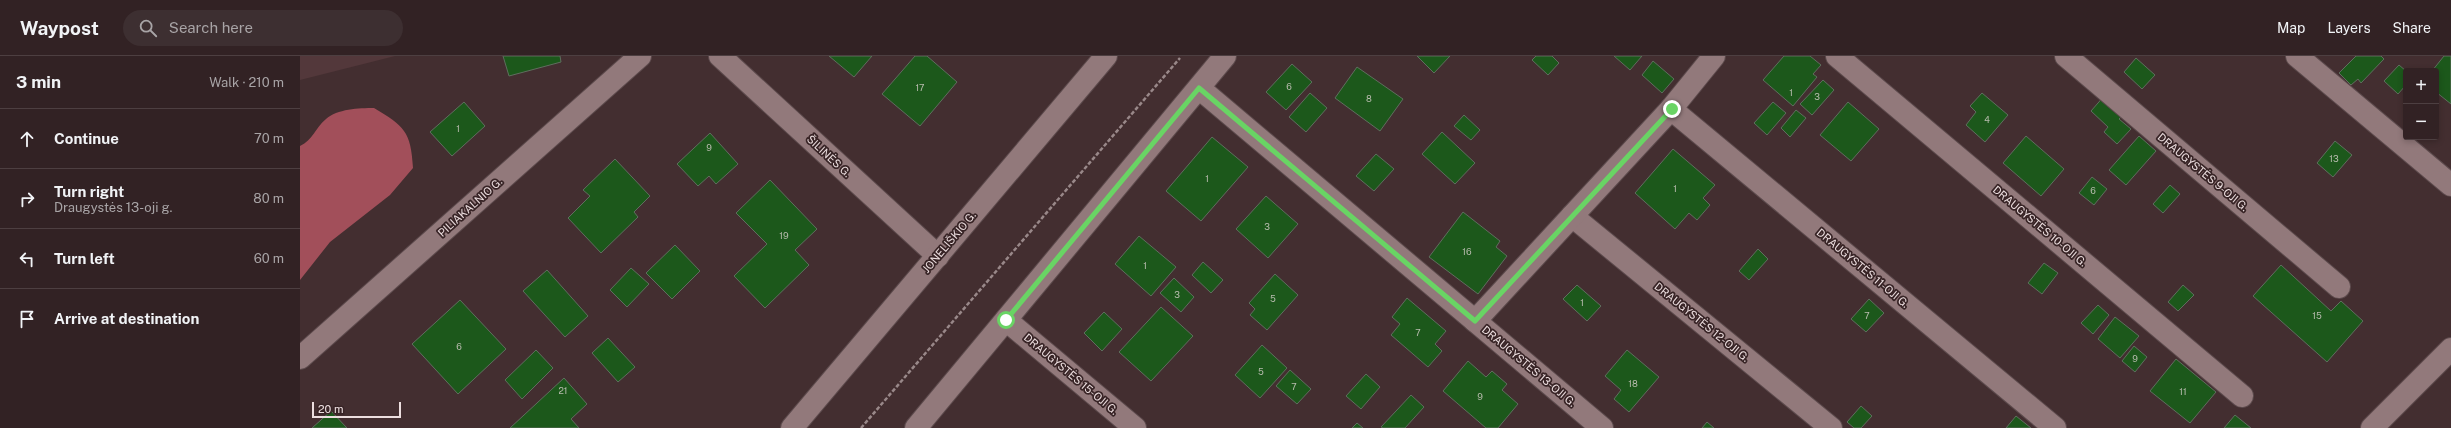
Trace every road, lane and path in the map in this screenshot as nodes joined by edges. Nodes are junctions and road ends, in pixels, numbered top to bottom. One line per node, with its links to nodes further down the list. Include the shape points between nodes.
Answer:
1 (640, 56): 19 (street, PILIAKALNIO G.)
2 (720, 56): 14 (street, ŠILINĖS G.)
3 (1106, 56): 14 (street, JONELIŠKIO G.)
4 (1225, 56): 10 (street)
5 (1714, 56): 11 (street)
6 (1837, 56): 20 (street, DRAUGYSTĖS 10-OJI G.)
7 (2066, 56): 15 (street, DRAUGYSTĖS 9-OJI G.)
8 (2297, 56): 12 (street)
9 (1180, 58): 22 (path)
10 (1199, 88): 16 (street); 17 (street, DRAUGYSTĖS 13-OJI G.)
11 (1672, 109): 13 (street); 27 (street, DRAUGYSTĖS 11-OJI G.)
12 (2451, 185)
13 (1572, 216): 17 (street); 26 (street, DRAUGYSTĖS 12-OJI G.)
14 (938, 256): 21 (street, JONELIŠKIO G.)
15 (2339, 287)
16 (1006, 320): 23 (street); 24 (street, DRAUGYSTĖS 15-OJI G.)
17 (1475, 321): 25 (street, DRAUGYSTĖS 13-OJI G.)
18 (2451, 349): 28 (street)
19 (300, 358)
20 (2242, 396)
21 (792, 428)
22 (861, 428)
23 (916, 428)
24 (1135, 428)
25 (1602, 428)
26 (1831, 428)
27 (2055, 428)
28 (2372, 428)

